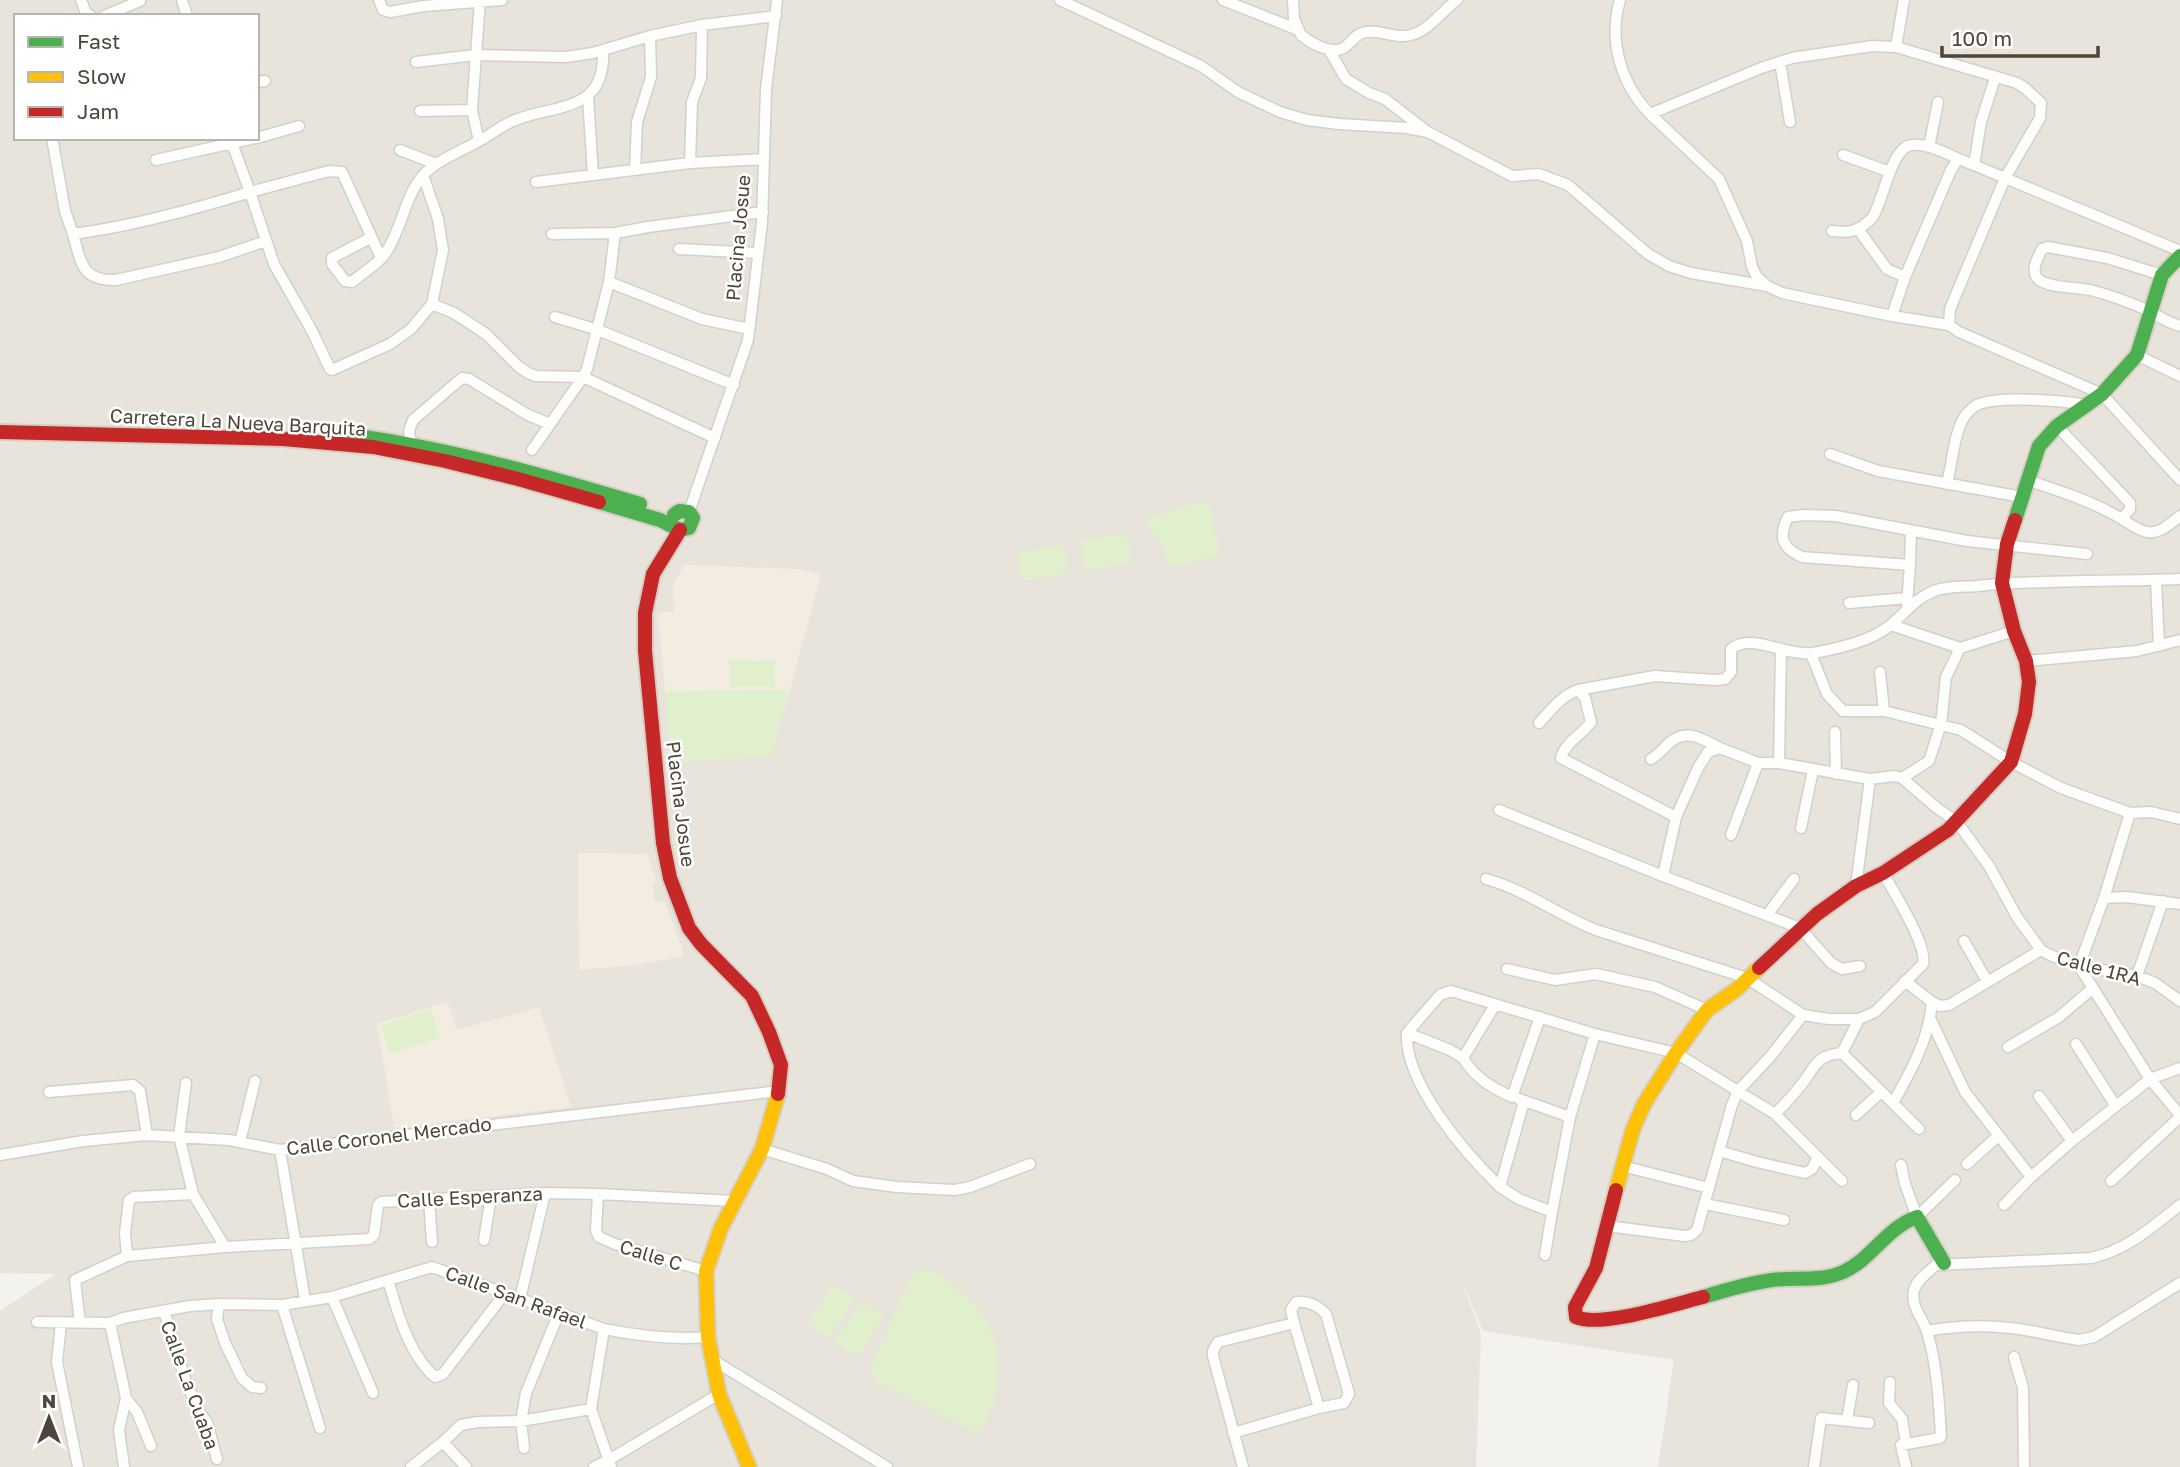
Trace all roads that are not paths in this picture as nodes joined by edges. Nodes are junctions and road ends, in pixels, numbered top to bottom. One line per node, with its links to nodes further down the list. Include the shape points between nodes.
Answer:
1 (140, 0): 2 (street); 14 (street)
2 (145, 0)
3 (379, 0): 13 (street, via 383,10 390,12)
4 (502, 0): 12 (street)
5 (777, 0): 15 (street, Placina Josue)
6 (1060, 0): 33 (street, via 1201,66 1238,92 1279,112 1307,120)
7 (1223, 0): 17 (street)
8 (1293, 0): 17 (street)
9 (1457, 0): 21 (street, via 1420,32 1403,36 1366,32 1345,48)
10 (1620, 0): 30 (street, via 1615,28 1623,77)
11 (1904, 0): 19 (street)
12 (480, 1): 13 (street); 22 (street)
13 (424, 3)
14 (108, 14)
15 (776, 16): 16 (street); 41 (street, Placina Josue, via 766,89)
16 (702, 25): 18 (street); 44 (street, via 701,78 692,103)
17 (1296, 29): 21 (street)
18 (650, 36): 20 (street); 47 (street, via 651,77 636,122)
19 (1896, 47): 24 (street, via 1851,48); 25 (street)
20 (603, 50): 22 (street, via 566,57); 26 (street, via 604,65)
21 (1329, 50): 33 (street, via 1346,79 1385,99)
22 (475, 55): 23 (street); 28 (street)
23 (416, 62)
24 (1780, 62): 30 (street); 31 (street)
25 (1995, 78): 46 (street); 51 (street, via 2017,83 2041,103 2040,118)
26 (588, 97): 37 (street, via 517,119); 50 (street)
27 (1938, 102): 38 (street)
28 (472, 110): 29 (street); 37 (street)
29 (420, 111)
30 (1650, 114): 69 (street, via 1719,179 1747,241 1752,267)
31 (1790, 122)
32 (299, 126): 34 (street)
33 (1428, 132): 69 (street, via 1512,176 1539,174 1568,185 1648,254 1669,266)
34 (259, 137)
35 (52, 140): 58 (street)
36 (231, 141): 43 (street); 53 (street)
37 (479, 141): 45 (street)
38 (1929, 148): 42 (street); 48 (street, via 1908,145)
39 (400, 150): 45 (street)
40 (1843, 155): 48 (street)
41 (764, 159): 44 (street); 54 (street, Placina Josue)
42 (1958, 159): 46 (street); 67 (street)
43 (156, 160)
44 (690, 163): 47 (street)
45 (436, 164): 49 (street)
46 (1974, 165): 51 (street)
47 (635, 170): 50 (street)
48 (1890, 172): 55 (street, via 1871,219)
49 (423, 175): 65 (street); 70 (street, via 443,250)
50 (593, 175): 52 (street)
51 (2005, 178): 64 (street); 74 (street, via 1950,309)
52 (536, 182)
53 (250, 192): 58 (street, via 174,215); 60 (street, via 338,171 345,177); 61 (street)
54 (763, 212): 57 (street); 63 (street, Placina Josue)
55 (1858, 229): 56 (street); 67 (street, via 1887,269)
56 (1832, 231)
57 (614, 233): 59 (street); 68 (street)
58 (73, 234): 61 (street, via 86,271 99,281 219,257)
59 (552, 234)
60 (370, 238): 65 (street); 65 (street, via 332,258 332,264 352,282)
61 (266, 241): 70 (street, via 330,369 390,344 411,329)
62 (679, 249): 63 (street)
63 (758, 253): 76 (street, Placina Josue)
64 (2180, 254): 66 (street)
65 (381, 258)
66 (2162, 275): 71 (street); 71 (street, via 2048,247 2035,262 2039,281 2089,290)
67 (1905, 277): 72 (street)
68 (609, 282): 76 (street, via 702,319); 77 (street)
69 (1766, 286): 72 (street)
70 (432, 304): 80 (street, via 486,334 528,373)
71 (2149, 312): 75 (street); 78 (street)
72 (1892, 316): 74 (street)
73 (555, 317): 77 (street)
74 (1949, 325): 82 (street)
75 (2180, 326)
76 (749, 329): 81 (street, Placina Josue)
77 (598, 330): 80 (street); 81 (street)
78 (2137, 355): 79 (street); 82 (street)
79 (2180, 376)
80 (583, 377): 85 (street); 89 (street)
81 (733, 385): 89 (street, Placina Josue)
82 (2102, 394): 83 (street); 95 (street)
83 (2087, 405): 86 (street); 96 (street, via 2029,400 1977,405 1958,432)
84 (0, 423): 88 (street, Carretera La Nueva Barquita)
85 (550, 424): 91 (street, via 462,378 413,420); 92 (street)
86 (2057, 426): 94 (street, via 2039,446); 100 (street, via 2128,500 2131,507)
87 (0, 432): 88 (street, Carretera La Nueva Barquita)
88 (284, 435): 90 (street, Carretera La Nueva Barquita)
89 (715, 438): 98 (street, Placina Josue)
90 (373, 442): 91 (street, Carretera La Nueva Barquita); 101 (street, Carretera La Nueva Barquita)
91 (411, 444): 101 (street, Carretera La Nueva Barquita, via 520,468)
92 (532, 450)
93 (1830, 454): 96 (street, via 1878,471)
94 (2027, 480): 97 (street); 100 (street)
95 (2180, 480)
96 (1947, 484): 97 (street)
97 (2022, 497): 103 (street)
98 (689, 512): 101 (street, via 682,510)
99 (2180, 516): 100 (street, via 2157,532)
100 (2122, 519)
101 (676, 524): 180 (street, Placina Josue, via 653,574 645,613 663,843 670,878 689,928 752,996 769,1032 780,1066)
102 (1911, 530): 103 (street); 105 (street); 105 (street, via 1836,516 1803,515 1788,517 1783,527 1789,551 1802,556)
103 (2007, 544): 104 (street); 108 (street)
104 (2087, 554)
105 (1910, 565): 110 (street)
106 (2180, 579): 107 (street)
107 (2156, 580): 108 (street); 114 (street)
108 (2002, 583): 110 (street, via 1935,590); 112 (street)
109 (1849, 603): 110 (street)
110 (1907, 603): 111 (street)
111 (1891, 625): 115 (street); 117 (street, via 1874,636)
112 (2014, 631): 115 (street); 118 (street)
113 (2180, 640): 114 (street)
114 (2159, 646): 118 (street)
115 (1961, 648): 123 (street, via 1947,677)
116 (1781, 650): 117 (street); 120 (street, via 1738,643 1731,649 1731,672 1725,679 1655,676); 129 (street)
117 (1811, 653): 121 (street, via 1827,694 1839,708)
118 (2026, 661): 127 (street, via 2025,714)
119 (1880, 673): 121 (street)
120 (1578, 690): 122 (street, via 1560,700); 136 (street, via 1591,722 1563,748 1561,758)
121 (1884, 711): 123 (street)
122 (1539, 723)
123 (1941, 724): 127 (street, via 1966,731); 132 (street, via 1928,762)
124 (1835, 732): 131 (street)
125 (1720, 748): 126 (street, via 1695,735 1683,735); 128 (street); 136 (street, via 1708,752)
126 (1651, 760)
127 (2011, 762): 135 (street, via 2061,788); 138 (street)
128 (1758, 763): 129 (street); 140 (street)
129 (1779, 763): 130 (street)
130 (1813, 770): 131 (street); 139 (street)
131 (1836, 774): 133 (street)
132 (1902, 778): 133 (street); 138 (street, Calle 1RA)
133 (1870, 779): 145 (street)
134 (1499, 810): 142 (street)
135 (2130, 813): 137 (street); 146 (street)
136 (1676, 817): 142 (street)
137 (2180, 819)
138 (1956, 822): 141 (street); 152 (street, Calle 1RA)
139 (1801, 828)
140 (1731, 835)
141 (1883, 873): 145 (street); 158 (street, via 1925,958)
142 (1663, 876): 149 (street)
143 (1486, 879): 157 (street, via 1596,930)
144 (1794, 879): 149 (street)
145 (1856, 887): 150 (street)
146 (2104, 898): 147 (street); 154 (street)
147 (2164, 901): 148 (street); 156 (street)
148 (2180, 904)
149 (1767, 915): 150 (street)
150 (1800, 928): 153 (street, via 1831,964 1842,969); 157 (street)
151 (1964, 942): 159 (street)
152 (2041, 950): 154 (street, Calle 1RA); 159 (street)
153 (1860, 966)
154 (2079, 966): 156 (street, Calle 1RA); 160 (street)
155 (1507, 969): 164 (street, via 1555,980 1596,974 1655,988)
156 (2137, 976): 162 (street, Calle 1RA)
157 (1747, 978): 164 (street); 165 (street)
158 (1905, 981): 161 (street); 168 (street, via 1875,1012)
159 (1987, 981): 161 (street, via 1949,1005)
160 (2093, 988): 172 (street, via 2059,1017); 177 (street)
161 (1932, 1002): 167 (street)
162 (2180, 1002)
163 (1495, 1004): 166 (street); 169 (street, via 1445,992); 175 (street)
164 (1707, 1010): 173 (street)
165 (1803, 1015): 168 (street); 181 (street)
166 (1539, 1017): 170 (street); 185 (street)
167 (1930, 1018): 187 (street, via 1914,1066); 196 (street, via 1965,1092)
168 (1859, 1019): 174 (street)
169 (1407, 1033): 175 (street); 212 (street, via 1410,1064 1435,1108 1472,1160)
170 (1595, 1034): 173 (street); 192 (street)
171 (2076, 1044): 188 (street)
172 (2008, 1047)
173 (1676, 1053): 181 (street); 206 (street, via 1644,1104)
174 (1842, 1053): 183 (street); 189 (street, via 1818,1061)
175 (1463, 1058): 185 (street, via 1493,1089)
176 (2180, 1068): 177 (street)
177 (2150, 1079): 188 (street); 191 (street)
178 (255, 1081): 198 (street)
179 (186, 1083): 195 (street)
180 (779, 1091): 199 (street, Placina Josue); 200 (street, Calle Coronel Mercado)
181 (1738, 1091): 189 (street); 201 (street)
182 (49, 1092): 194 (street, via 133,1085 140,1091)
183 (1881, 1092): 187 (street); 190 (street)
184 (2039, 1096): 197 (street)
185 (1512, 1097): 186 (street)
186 (1524, 1101): 192 (street); 212 (street)
187 (1893, 1103): 193 (street)
188 (2115, 1105): 197 (street)
189 (1775, 1114): 203 (street)
190 (1856, 1115)
191 (2180, 1116): 211 (street)
192 (1570, 1117): 223 (street)
193 (1919, 1129)
194 (147, 1135): 195 (street, Calle Coronel Mercado); 202 (street, Calle Coronel Mercado)
195 (179, 1136): 198 (street, Calle Coronel Mercado); 215 (street)
196 (1998, 1136): 205 (street); 208 (street)
197 (2072, 1141): 208 (street)
198 (240, 1142): 200 (street, Calle Coronel Mercado)
199 (762, 1149): 204 (street, via 853,1181 897,1187 962,1188); 219 (street, Placina Josue)
200 (280, 1150): 229 (street)
201 (1718, 1151): 203 (street, via 1805,1173); 213 (street)
202 (0, 1155)
203 (1818, 1157): 210 (street)
204 (1030, 1164)
205 (1967, 1164)
206 (1622, 1166): 213 (street); 226 (street)
207 (1901, 1166): 224 (street)
208 (2031, 1177): 221 (street)
209 (1955, 1180): 224 (street)
210 (1842, 1181)
211 (2111, 1181)
212 (1500, 1187): 223 (street)
213 (1709, 1188): 220 (street)
214 (545, 1193): 216 (street, Calle Esperanza); 217 (street, Calle Esperanza); 239 (street)
215 (193, 1194): 230 (street); 232 (street, via 129,1200)
216 (598, 1194): 219 (street, Calle Esperanza); 234 (street, Calle C, via 598,1237)
217 (491, 1196): 218 (street, Calle Esperanza); 227 (street)
218 (429, 1199): 228 (street); 229 (street, Calle Esperanza, via 379,1203 374,1235 369,1239)
219 (735, 1201): 234 (street, Placina Josue)
220 (1705, 1204): 225 (street); 226 (street, via 1697,1230 1684,1236)
221 (2004, 1205)
222 (2180, 1205): 233 (street, via 2134,1241 2091,1258)
223 (1552, 1212): 231 (street)
224 (1917, 1217): 226 (street, via 1895,1228 1842,1273 1762,1281 1646,1312 1584,1321 1574,1313 1575,1307 1596,1268); 233 (street)
225 (1784, 1220)
226 (1607, 1226)
227 (484, 1240)
228 (432, 1242)
229 (294, 1244): 230 (street, Calle Esperanza); 240 (street)
230 (225, 1247): 232 (street, Calle Esperanza)
231 (1545, 1255)
232 (127, 1256): 246 (street, Calle Esperanza, via 75,1279)
233 (1944, 1263): 251 (street, via 1936,1265 1914,1290 1915,1308)
234 (706, 1271): 252 (street, Placina Josue)
235 (388, 1280): 237 (street, Calle San Rafael, via 432,1267); 237 (street, via 401,1324 435,1377 443,1374); 238 (street, Calle San Rafael)
236 (2180, 1283): 251 (street, via 2086,1340 2000,1327)
237 (505, 1293): 239 (street, Calle San Rafael)
238 (332, 1297): 240 (street, Calle San Rafael); 258 (street)
239 (520, 1299): 244 (street, Calle San Rafael)
240 (305, 1300): 242 (street, Calle San Rafael)
241 (219, 1304): 242 (street, Calle San Rafael); 243 (street, Calle San Rafael); 257 (street, via 217,1320 242,1378)
242 (282, 1305): 266 (street)
243 (163, 1311): 247 (street, Calle San Rafael); 272 (street, Calle La Cuaba)
244 (559, 1313): 250 (street, Calle San Rafael); 264 (street, via 526,1393)
245 (37, 1322): 249 (street, Calle San Rafael)
246 (80, 1323): 247 (street, Calle San Rafael); 249 (street, Calle San Rafael)
247 (110, 1323): 260 (street)
248 (1294, 1323): 261 (street); 261 (street, via 1291,1310 1296,1302 1307,1301 1326,1314 1349,1394 1344,1403); 267 (street, via 1215,1344 1213,1356)
249 (61, 1324): 275 (street, via 57,1362)
250 (604, 1329): 252 (street, Calle San Rafael, via 681,1339); 262 (street)
251 (1927, 1331): 269 (street, via 1939,1392 1941,1436)
252 (708, 1337): 254 (street, Placina Josue)
253 (2014, 1357): 284 (street, via 2023,1388)
254 (713, 1360): 259 (street, Placina Josue); 280 (street)
255 (1890, 1382): 269 (street, via 1889,1403 1902,1419)
256 (1853, 1385): 263 (street)
257 (261, 1388)
258 (373, 1393)
259 (719, 1394): 273 (street); 274 (street, Placina Josue)
260 (126, 1398): 270 (street); 276 (street, via 119,1430)
261 (1319, 1408): 267 (street)
262 (591, 1409): 264 (street); 273 (street)
263 (1847, 1420): 265 (street); 282 (street, via 1821,1418)
264 (521, 1421): 268 (street, via 461,1425); 271 (street)
265 (1869, 1423)
266 (320, 1427)
267 (1233, 1433): 281 (street)
268 (443, 1442): 277 (street); 278 (street)
269 (1906, 1444): 283 (street, via 1901,1446)
270 (151, 1446)
271 (524, 1448)
272 (217, 1458)
273 (609, 1464): 279 (street)
274 (747, 1466)
275 (78, 1467)
276 (124, 1467)
277 (411, 1467)
278 (466, 1467)
279 (594, 1467)
280 (887, 1467)
281 (1243, 1467)
282 (1814, 1467)
283 (1906, 1467)
284 (2024, 1467)

